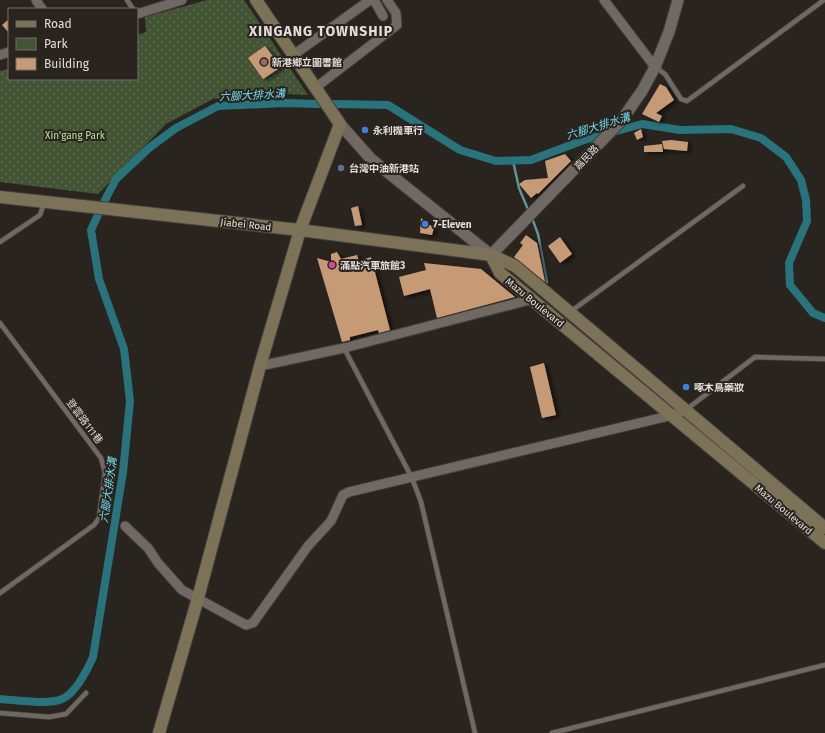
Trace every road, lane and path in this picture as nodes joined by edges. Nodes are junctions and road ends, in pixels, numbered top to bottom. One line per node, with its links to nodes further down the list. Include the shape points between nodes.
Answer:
1 (182, 0): 9 (street)
2 (256, 0): 11 (main road)
3 (370, 0): 11 (street)
4 (374, 0): 10 (street)
5 (387, 0): 13 (street, via 396,13 397,25)
6 (604, 0): 12 (street)
7 (678, 0): 12 (street, 嘉民路, via 670,32)
8 (824, 0): 12 (lane, via 687,101 681,99 665,74)
9 (138, 14)
10 (383, 16)
11 (292, 56): 13 (main road)
12 (655, 67): 20 (street, 嘉民路, via 621,121)
13 (315, 88): 14 (main road)
14 (340, 124): 18 (main road); 20 (street, via 371,159)
15 (743, 186): 22 (lane)
16 (0, 197): 17 (main road, Jiabei Road)
17 (44, 203): 18 (main road, Jiabei Road); 19 (lane, via 40,215)
18 (300, 230): 20 (main road, Jiabei Road); 26 (main road)
19 (0, 242)
20 (491, 255): 21 (main road, Mazu Boulevard, via 500,273); 22 (main road, Mazu Boulevard, via 515,266)
21 (533, 299): 24 (street); 28 (main road, Mazu Boulevard)
22 (570, 312): 27 (main road, Mazu Boulevard)
23 (0, 323): 33 (lane, 登雲路111巷, via 101,458 105,473 99,518 94,524)
24 (344, 348): 26 (street); 29 (lane)
25 (825, 359): 27 (lane, via 755,357)
26 (260, 366): 34 (main road)
27 (685, 410): 28 (street); 31 (main road, Mazu Boulevard)
28 (673, 415): 29 (street); 32 (main road, Mazu Boulevard)
29 (412, 478): 34 (street, via 343,495 330,521 308,546 253,623 246,626); 39 (lane, via 421,502)
30 (125, 526): 34 (street, via 148,548 182,590)
31 (825, 528)
32 (825, 543)
33 (0, 593)
34 (198, 598): 38 (main road)
35 (825, 665): 40 (lane)
36 (86, 693): 37 (lane, via 66,714 49,718)
37 (0, 713)
38 (159, 733)
39 (475, 733)
40 (552, 733)

